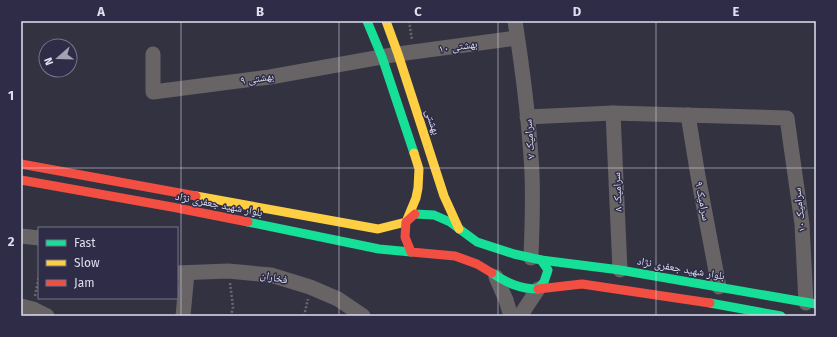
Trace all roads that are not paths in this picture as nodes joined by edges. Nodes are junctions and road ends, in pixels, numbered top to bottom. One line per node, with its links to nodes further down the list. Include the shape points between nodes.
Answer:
1 (367, 21): 7 (main road)
2 (386, 21): 5 (main road, بهشتی)
3 (515, 21): 4 (street, سرامیک ۷)
4 (518, 38): 5 (street, بهشتی ۱۰); 10 (street, سرامیک ۷)
5 (406, 53): 7 (street, بهشتی ۹); 14 (main road, بهشتی, via 444,196)
6 (153, 54): 7 (street, بهشتی ۹, via 153,92 270,77)
7 (382, 57): 13 (main road, via 419,169 416,198)
8 (613, 113): 9 (street); 10 (street); 19 (street, سرامیک ۸)
9 (688, 115): 23 (street, سرامیک ۹); 26 (street, سرامیک ۱۰, via 787,118)
10 (527, 117): 18 (street, سرامیک ۷, via 532,158)
11 (21, 164): 13 (main road, بلوار شهید جعفری نژاد, via 378,229)
12 (21, 180): 17 (main road, بلوار شهید جعفری نژاد, via 179,208 379,249)
13 (406, 222): 14 (main road, بلوار شهید جعفری نژاد, via 415,214 434,215); 17 (main road, via 405,237)
14 (459, 229): 18 (main road, بلوار شهید جعفری نژاد, via 477,242)
15 (21, 236): 16 (street)
16 (38, 238)
17 (411, 252): 21 (main road, بلوار شهید جعفری نژاد, via 455,256 477,264)
18 (536, 259): 19 (main road, بلوار شهید جعفری نژاد); 24 (main road, via 548,270 544,282)
19 (620, 270): 22 (main road, بلوار شهید جعفری نژاد)
20 (182, 273): 29 (street); 30 (street, فخاران, via 228,271 271,275 310,287 338,300)
21 (496, 276): 24 (main road, بلوار شهید جعفری نژاد, via 505,282 527,289); 31 (street)
22 (694, 283): 23 (main road, بلوار شهید جعفری نژاد); 25 (main road)
23 (719, 287): 26 (main road, بلوار شهید جعفری نژاد)
24 (538, 289): 25 (main road, via 582,284); 32 (street)
25 (691, 300): 33 (main road)
26 (811, 303)
27 (27, 308): 28 (street)
28 (47, 316)
29 (183, 316)
30 (363, 316)
31 (511, 316)
32 (520, 316)
33 (781, 316)

